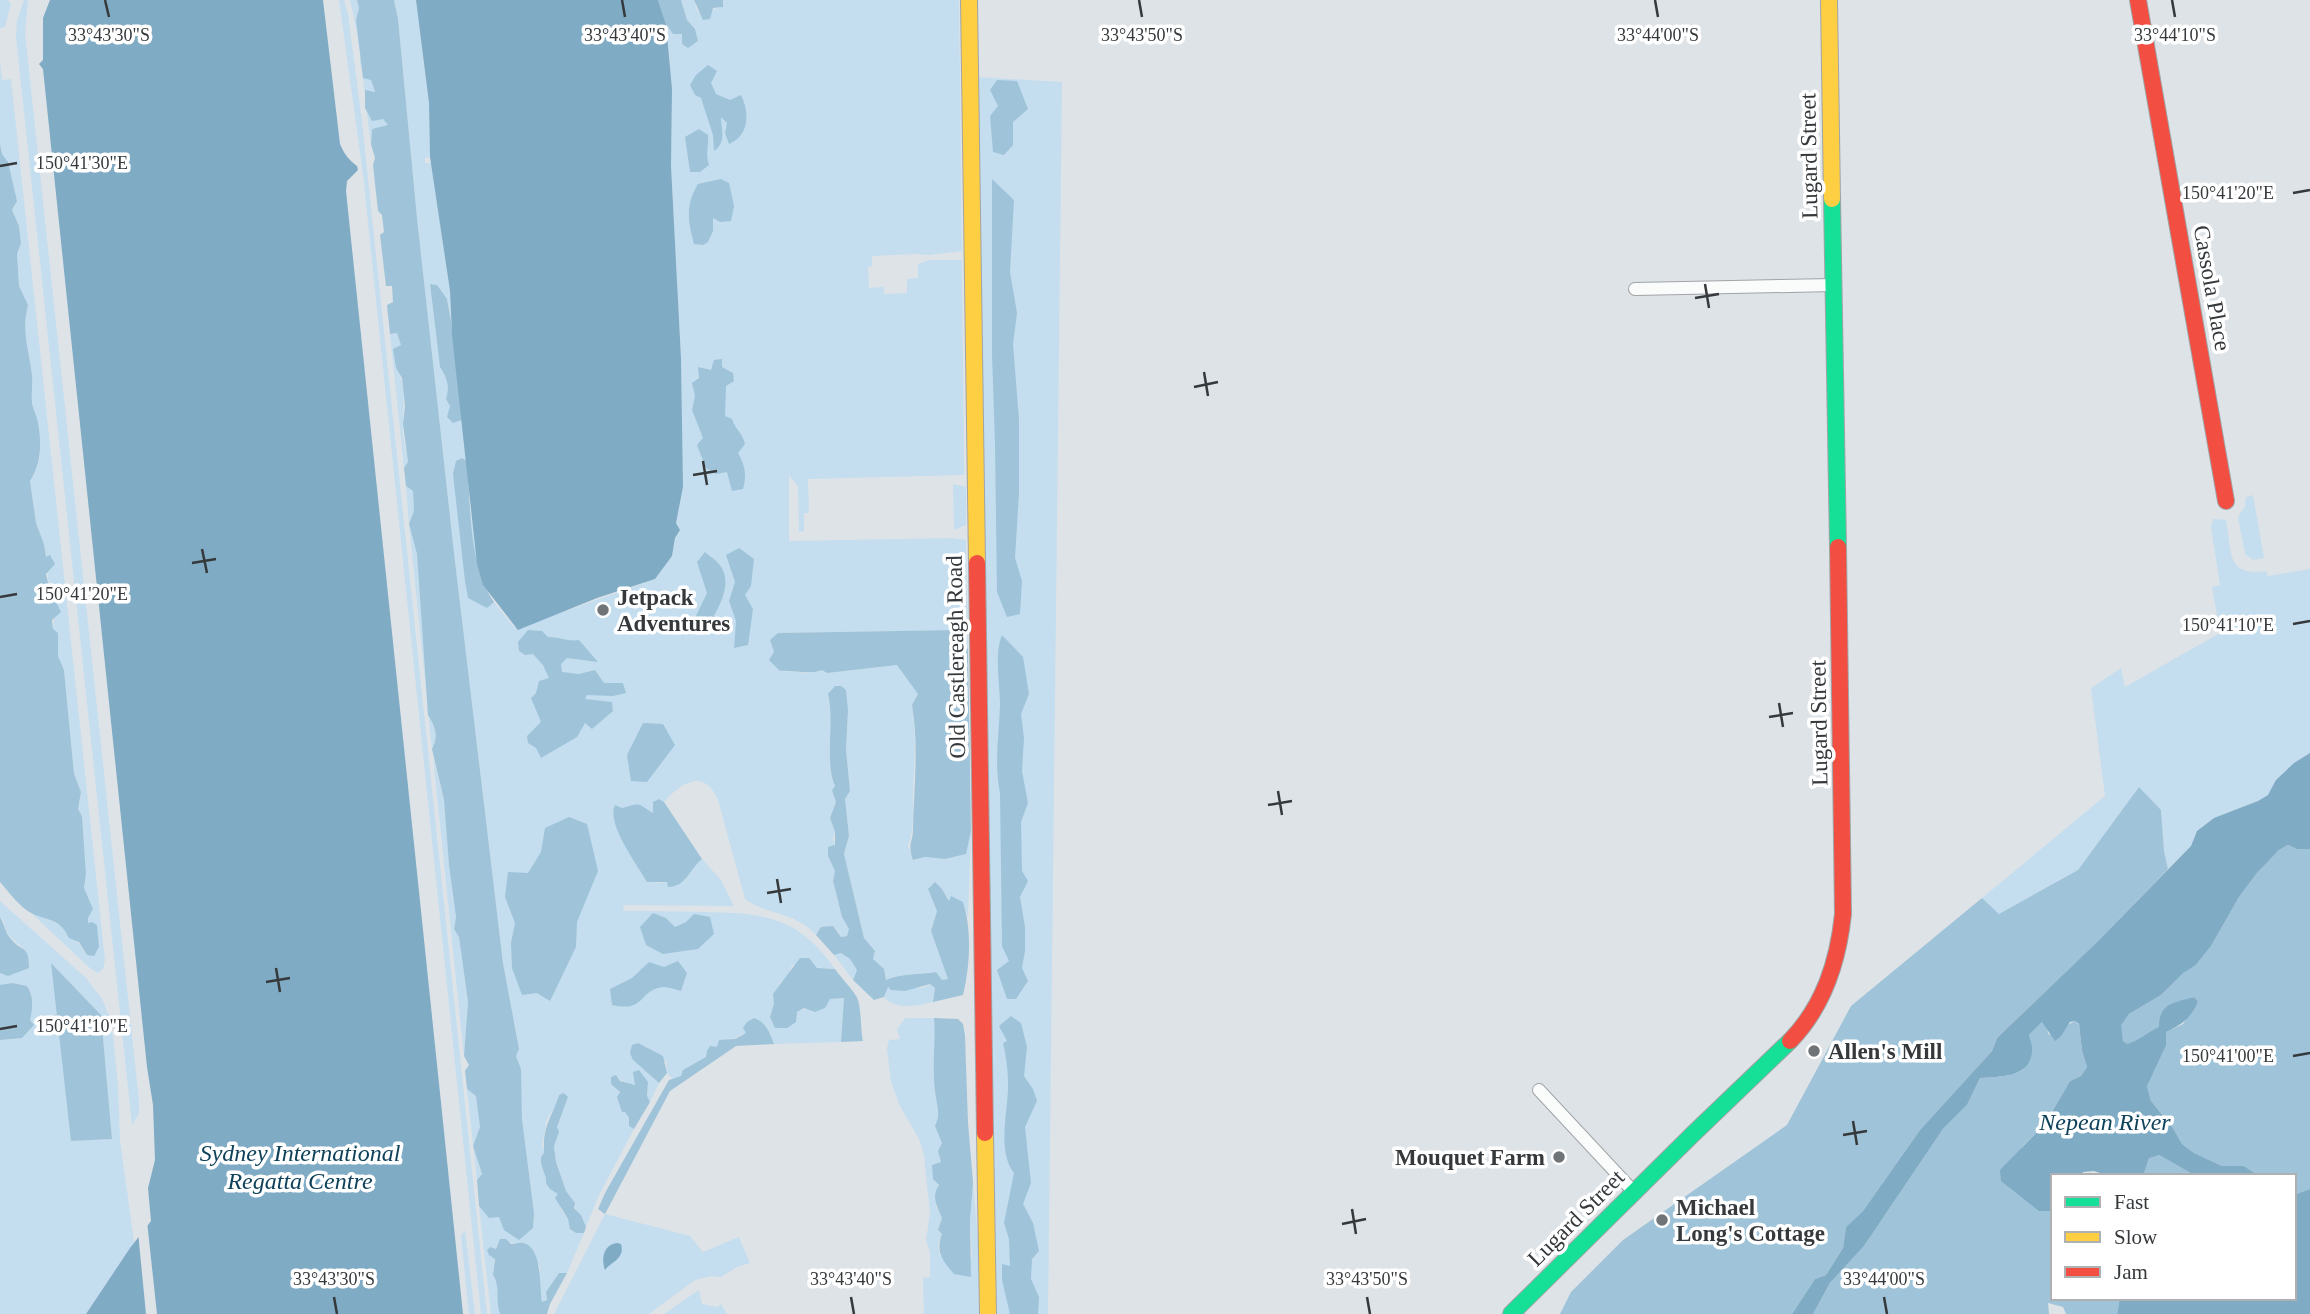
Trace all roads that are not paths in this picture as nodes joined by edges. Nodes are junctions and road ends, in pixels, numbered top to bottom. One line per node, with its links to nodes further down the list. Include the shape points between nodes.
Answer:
1 (969, 0): 9 (street, Old Castlereagh Road)
2 (1829, 0): 4 (street, Lugard Street)
3 (2138, 0): 6 (street, Cassola Place)
4 (1834, 285): 5 (street); 8 (street, Lugard Street, via 1844,881 1838,951 1815,1010 1796,1035)
5 (1635, 289)
6 (2226, 501)
7 (1539, 1090): 8 (street)
8 (1634, 1192): 10 (street, Lugard Street)
9 (988, 1314)
10 (1511, 1314)

